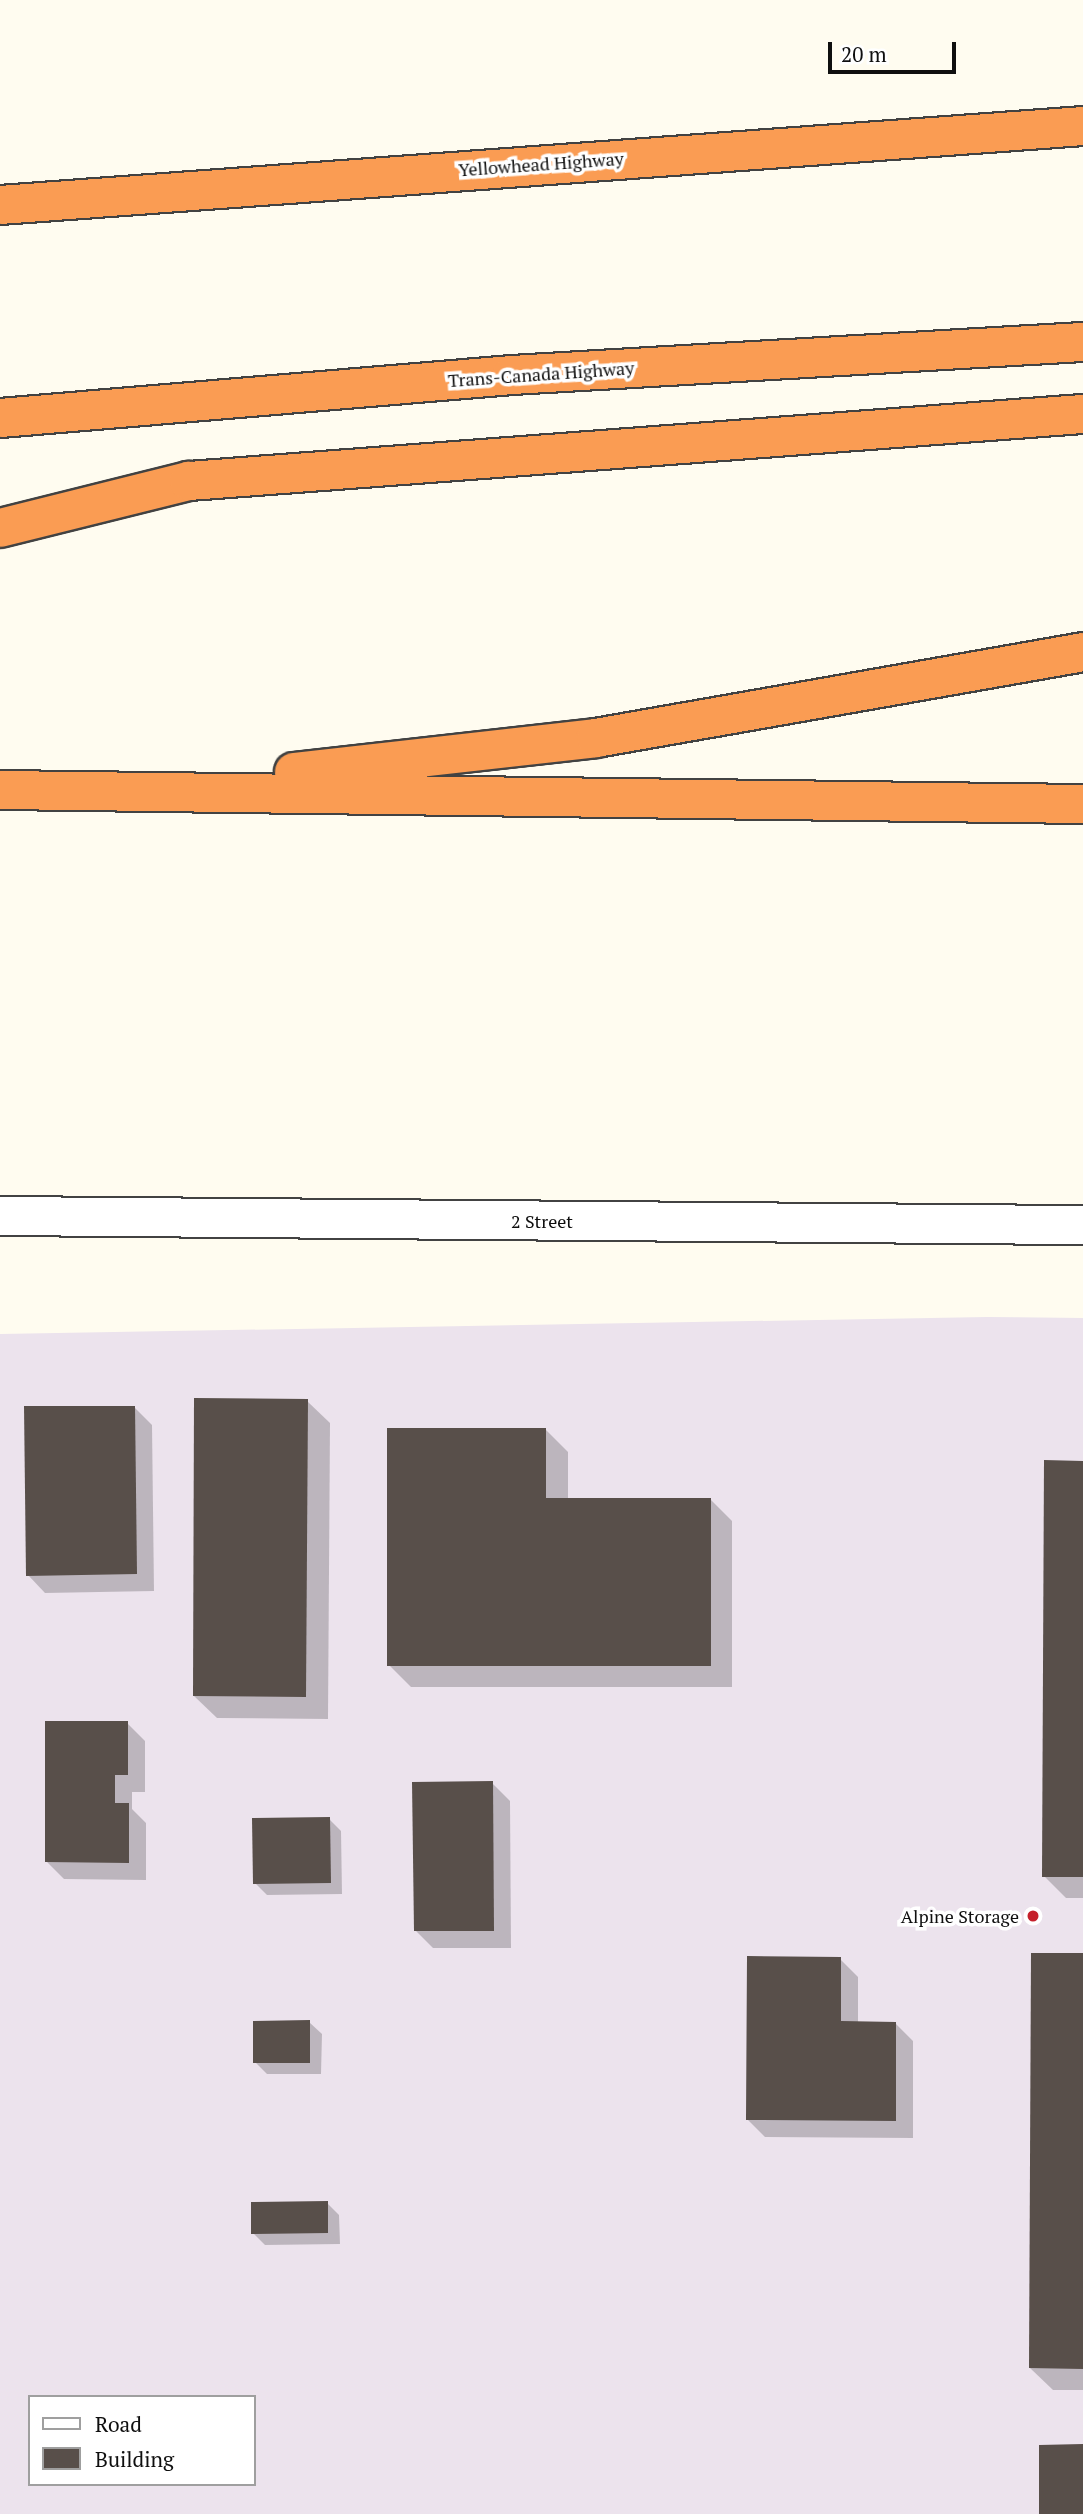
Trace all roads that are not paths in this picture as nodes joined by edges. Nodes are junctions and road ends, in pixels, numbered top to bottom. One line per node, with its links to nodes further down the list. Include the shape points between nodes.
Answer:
1 (1083, 126): 2 (highway, Yellowhead Highway)
2 (0, 205)
3 (1083, 342): 5 (highway, Trans-Canada Highway, via 512,375)
4 (1083, 414): 6 (highway, via 189,481)
5 (0, 418)
6 (0, 528)
7 (1083, 652): 8 (highway, via 596,738)
8 (149, 789): 9 (highway); 10 (highway)
9 (0, 790)
10 (1083, 804)
11 (0, 1216): 12 (street, 2 Street)
12 (1083, 1225)

